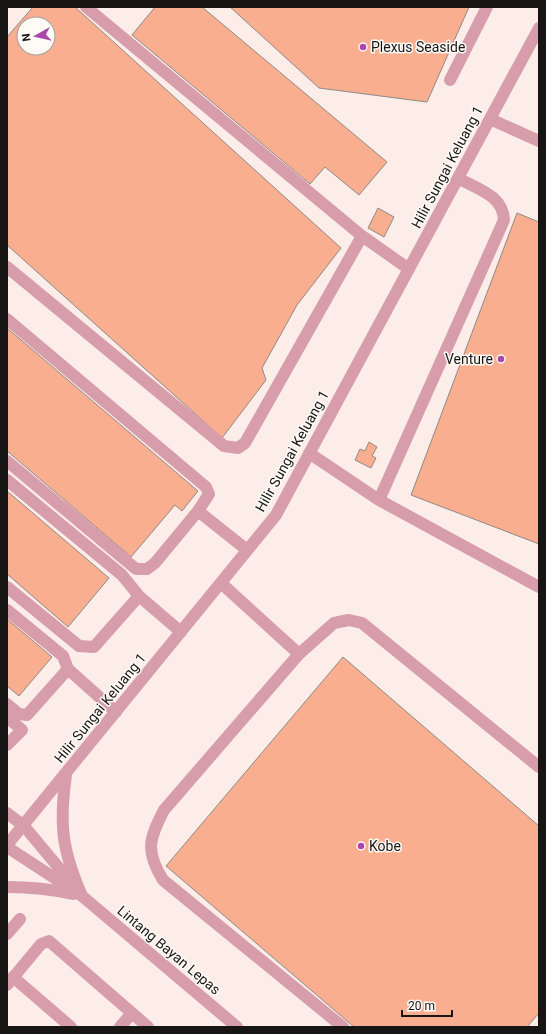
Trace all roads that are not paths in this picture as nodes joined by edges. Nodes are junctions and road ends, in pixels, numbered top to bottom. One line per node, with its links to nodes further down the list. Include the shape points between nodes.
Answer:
1 (86, 7): 8 (street)
2 (487, 7): 4 (street)
3 (539, 28): 5 (street, Hilir Sungai Keluang 1)
4 (450, 80)
5 (490, 119): 6 (street); 7 (street, Hilir Sungai Keluang 1)
6 (539, 141)
7 (458, 178): 10 (street, Hilir Sungai Keluang 1); 15 (street, via 500,203 504,220)
8 (362, 236): 9 (street, via 245,443 238,448 224,446); 10 (street)
9 (7, 267)
10 (409, 269): 12 (street, Hilir Sungai Keluang 1)
11 (7, 319): 16 (street, via 206,488 209,494)
12 (309, 453): 15 (street); 17 (street, Hilir Sungai Keluang 1, via 276,515)
13 (7, 461): 16 (street, via 136,569 148,569 155,563)
14 (7, 480): 21 (street, via 122,575)
15 (379, 500): 20 (street)
16 (198, 512): 17 (street)
17 (247, 550): 18 (street, Hilir Sungai Keluang 1)
18 (221, 582): 23 (street, Hilir Sungai Keluang 1); 24 (street)
19 (7, 587): 21 (street, via 79,646 94,647)
20 (539, 587)
21 (139, 596): 23 (street)
22 (7, 610): 25 (street, via 62,656)
23 (181, 632): 27 (street, Hilir Sungai Keluang 1)
24 (299, 654): 30 (street, via 334,623 349,620 362,623); 45 (street, via 164,810 154,830 150,846 154,865 163,880)
25 (68, 669): 26 (street, via 27,715 19,714); 27 (street)
26 (7, 704)
27 (116, 712): 31 (street, Hilir Sungai Keluang 1)
28 (7, 717): 29 (street, via 22,730)
29 (7, 745)
30 (539, 767)
31 (66, 774): 33 (street, Hilir Sungai Keluang 1); 36 (street, via 62,805 63,837 70,867)
32 (7, 813): 33 (street, Lintang Bayan Lepas)
33 (24, 826): 34 (street, Hilir Sungai Keluang 1); 36 (street, Lintang Bayan Lepas)
34 (7, 846): 36 (street, Lintang Bayan Lepas)
35 (7, 887): 36 (street, via 54,890)
36 (82, 896): 44 (street, Lintang Bayan Lepas)
37 (20, 919): 38 (street)
38 (7, 934)
39 (10, 981): 40 (street, via 42,944 49,941); 41 (street)
40 (132, 1013): 42 (street); 43 (street)
41 (72, 1027)
42 (120, 1027)
43 (148, 1027)
44 (237, 1027)
45 (343, 1027)

